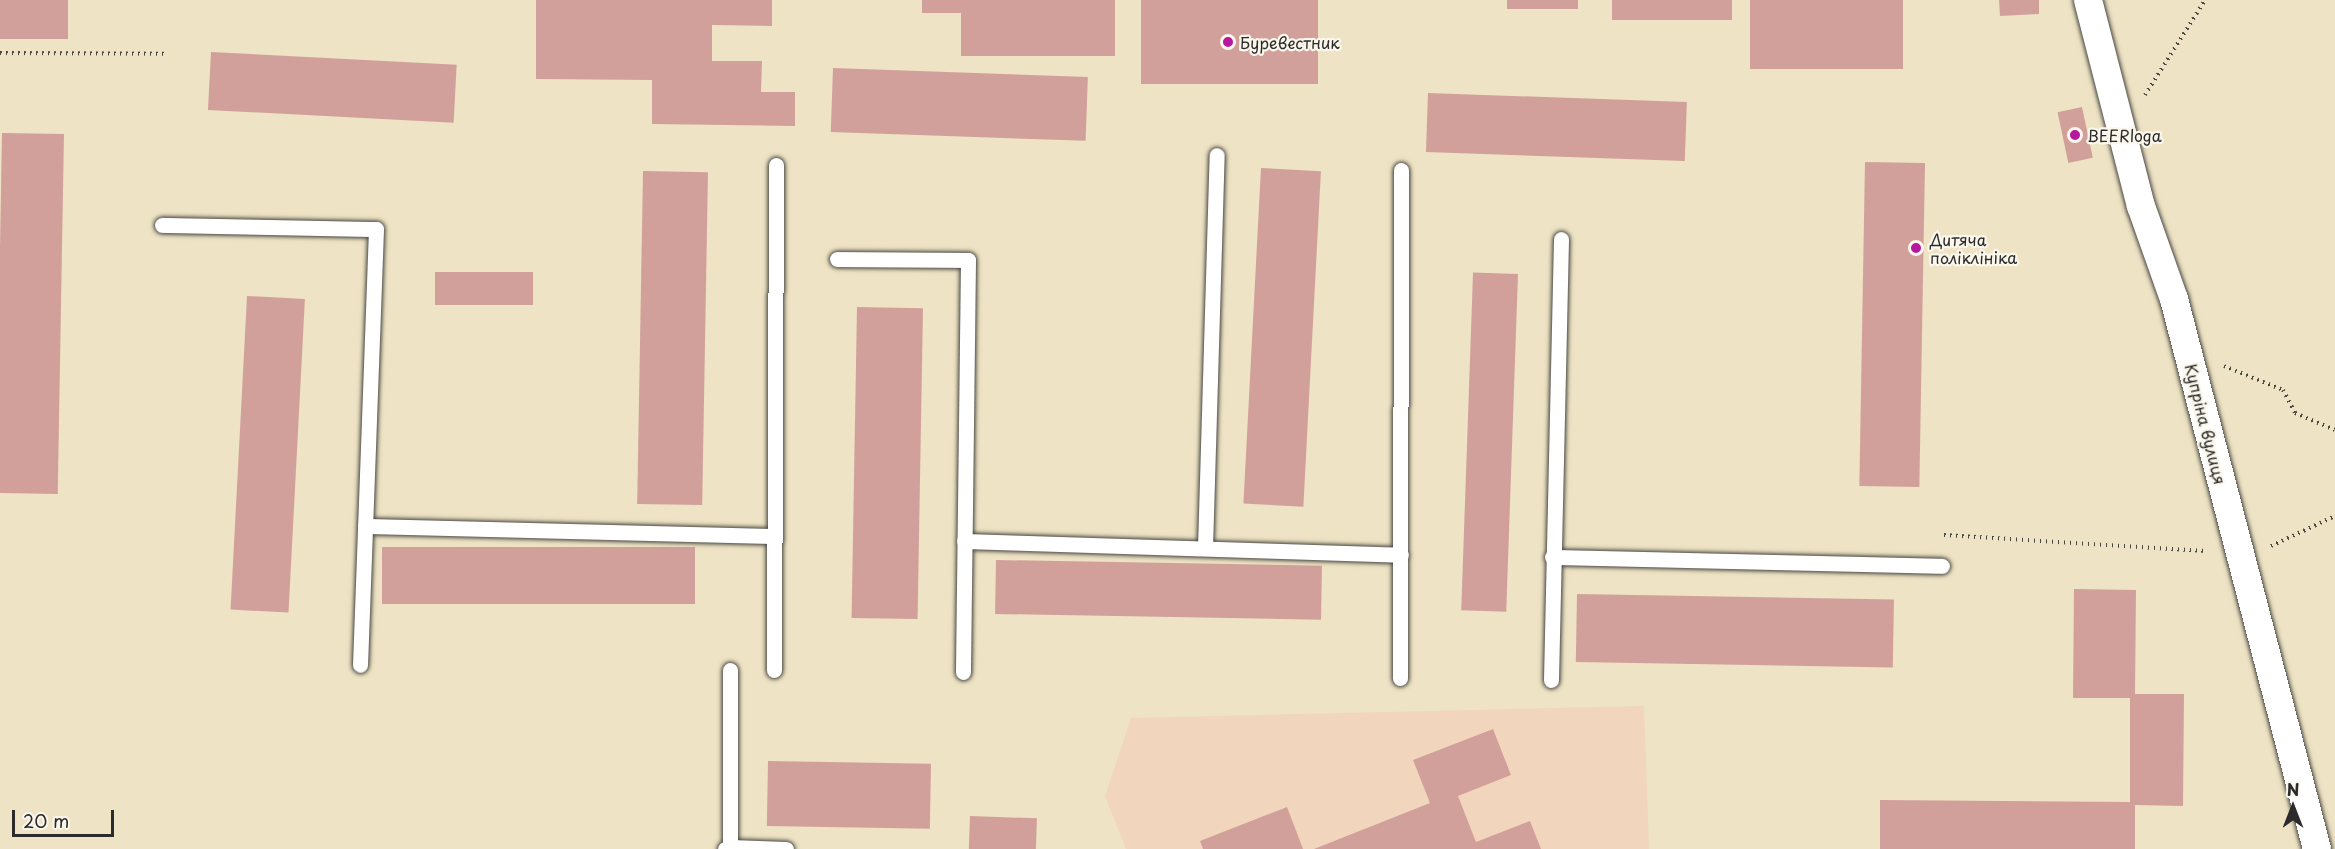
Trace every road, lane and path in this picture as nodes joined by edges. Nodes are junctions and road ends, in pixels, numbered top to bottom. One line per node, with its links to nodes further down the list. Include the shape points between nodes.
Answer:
1 (2088, 0): 5 (street, Купріна вулиця)
2 (2205, 0): 5 (path)
3 (0, 52): 4 (path)
4 (164, 54)
5 (2122, 131): 12 (street, Купріна вулиця)
6 (1217, 155): 19 (lane)
7 (776, 165): 17 (lane)
8 (1401, 170): 20 (lane)
9 (162, 225): 15 (lane, via 376,229)
10 (1561, 239): 21 (lane)
11 (837, 259): 18 (lane, via 968,260)
12 (2187, 351): 13 (path, via 2283,390 2295,413); 22 (street, Купріна вулиця)
13 (2335, 430)
14 (2335, 516): 22 (path)
15 (365, 526): 17 (lane); 24 (lane)
16 (1944, 535): 22 (path)
17 (774, 536): 26 (lane)
18 (964, 541): 19 (lane); 27 (lane)
19 (1205, 548): 20 (lane)
20 (1401, 555): 28 (lane)
21 (1552, 557): 23 (lane); 29 (lane)
22 (2240, 557): 31 (street, Купріна вулиця)
23 (1942, 566)
24 (360, 664)
25 (730, 670): 30 (lane)
26 (774, 670)
27 (963, 672)
28 (1400, 678)
29 (1551, 680)
30 (728, 848): 32 (lane)
31 (2314, 848)
32 (772, 849): 33 (lane)
33 (786, 849)

